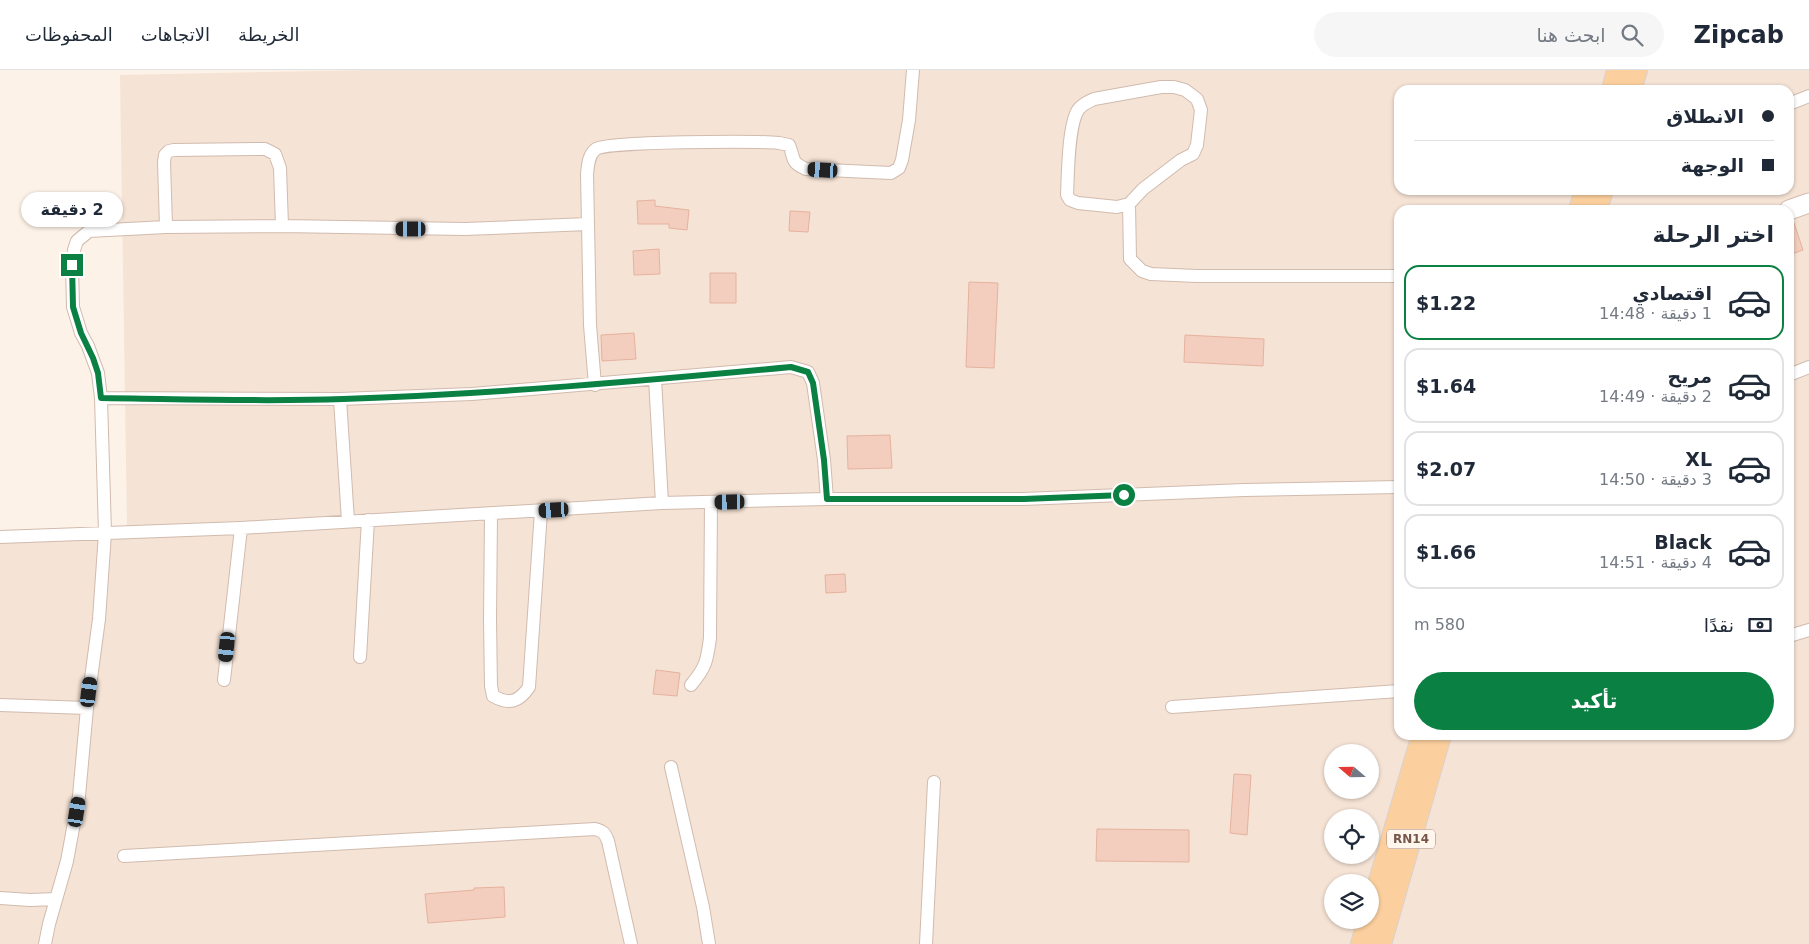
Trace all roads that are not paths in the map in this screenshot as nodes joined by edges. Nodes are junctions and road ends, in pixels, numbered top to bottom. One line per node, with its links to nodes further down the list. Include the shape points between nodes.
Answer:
1 (913, 70): 11 (street, via 902,160 895,172 806,169 792,159 789,145 779,143 606,146 597,148 588,163)
2 (1617, 70): 4 (main road)
3 (1637, 70): 5 (main road)
4 (1613, 85)
5 (1633, 85)
6 (1809, 96): 7 (street)
7 (1794, 102)
8 (1809, 203): 10 (street)
9 (1129, 204): 9 (street, via 1117,207 1078,203 1066,195 1073,122 1078,110 1084,104 1104,97 1161,87 1185,90 1197,99 1201,110 1193,154 1143,189); 14 (street, via 1130,259 1142,271 1151,274)
10 (1794, 208)
11 (588, 224): 12 (street, via 466,229); 18 (street)
12 (282, 226): 13 (street); 13 (street, via 280,168 276,154 264,150 182,150 169,151 165,155)
13 (166, 227): 19 (street, via 89,231 77,241 72,265 73,307 98,373)
14 (1394, 276)
15 (1809, 367): 16 (street)
16 (1794, 373)
17 (655, 379): 18 (street); 22 (street, via 791,367 808,372 816,398); 24 (street)
18 (595, 385): 20 (street)
19 (101, 398): 20 (street); 30 (street)
20 (340, 399): 28 (street)
21 (1394, 487): 22 (street, via 1024,499)
22 (827, 499): 23 (street)
23 (710, 502): 24 (street); 36 (street, via 710,638 707,660)
24 (662, 503): 25 (street)
25 (541, 510): 26 (street); 26 (street, via 529,687 515,701 501,701 493,696 491,686)
26 (491, 514): 27 (street)
27 (368, 520): 28 (street); 34 (street)
28 (348, 521): 29 (street)
29 (241, 528): 30 (street); 35 (street)
30 (105, 533): 31 (street); 40 (street, via 99,619)
31 (0, 537)
32 (1809, 630): 33 (street)
33 (1794, 634)
34 (360, 657)
35 (224, 680)
36 (691, 685)
37 (1394, 691): 39 (street)
38 (0, 704): 40 (street)
39 (1172, 707)
40 (87, 708): 49 (street, via 75,821)
41 (1421, 740): 46 (main road, RN14)
42 (1439, 740): 46 (main road, RN14)
43 (671, 767): 53 (street)
44 (934, 782): 54 (street)
45 (124, 856): 52 (street, via 594,829 606,834)
46 (1391, 874): 47 (main road, RN14); 56 (main road, RN14)
47 (1379, 895)
48 (0, 898): 49 (street)
49 (56, 899): 51 (street)
50 (1365, 929): 55 (main road)
51 (44, 944)
52 (631, 944)
53 (709, 944)
54 (926, 944)
55 (1360, 944)
56 (1381, 944)

